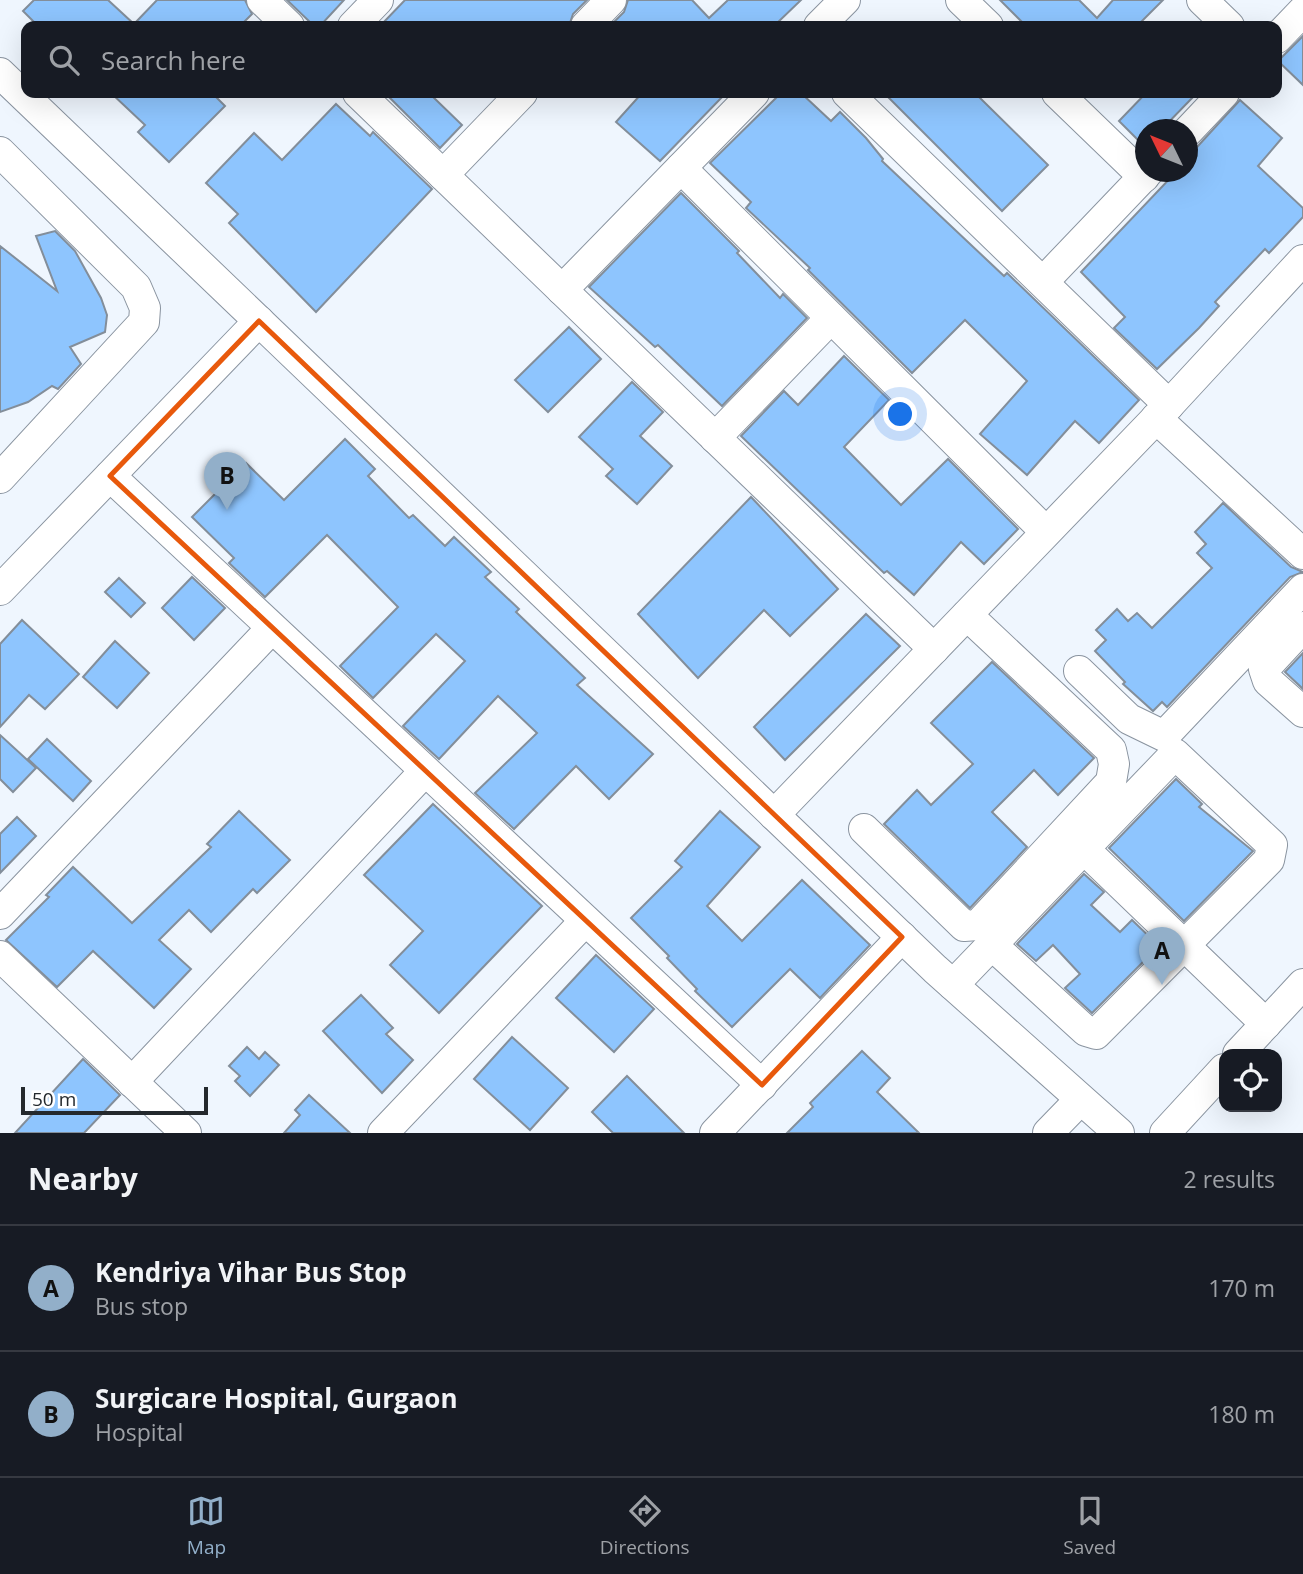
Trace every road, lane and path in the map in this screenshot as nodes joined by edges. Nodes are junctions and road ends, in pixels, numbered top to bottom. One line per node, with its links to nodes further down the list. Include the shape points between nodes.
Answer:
1 (262, 0): 8 (street)
2 (378, 0): 9 (street)
3 (611, 0): 10 (street)
4 (845, 0): 11 (street)
5 (961, 0): 12 (street)
6 (1202, 0): 13 (street)
7 (1303, 11): 14 (street)
8 (284, 21)
9 (358, 21)
10 (591, 21)
11 (824, 21)
12 (983, 21)
13 (1224, 21)
14 (1282, 33)
15 (0, 73): 16 (street)
16 (21, 93)
17 (26, 98): 34 (street)
18 (363, 98): 28 (street)
19 (517, 98): 28 (street)
20 (749, 98): 27 (street)
21 (852, 98): 31 (street)
22 (1062, 98): 26 (street)
23 (1219, 98): 24 (street)
24 (1198, 120)
25 (0, 152): 37 (street, via 136,287 145,309 144,322)
26 (1135, 164)
27 (681, 168): 32 (street); 33 (street)
28 (443, 175): 32 (street)
29 (1138, 182): 31 (street)
30 (1303, 260): 35 (street)
31 (1042, 282): 35 (street)
32 (562, 290): 36 (street)
33 (831, 318): 36 (street); 39 (street)
34 (259, 321): 38 (street); 50 (street)
35 (1163, 411): 39 (street); 40 (street)
36 (715, 438): 46 (street)
37 (5, 462)
38 (110, 476): 42 (street); 45 (street)
39 (1046, 532): 43 (street)
40 (1303, 554)
41 (1303, 589): 47 (street, via 1164,736 1129,719)
42 (0, 590)
43 (967, 615): 46 (street); 51 (street, via 1111,750 1111,782 978,925 964,926)
44 (1303, 627): 48 (street, via 1264,669 1268,681)
45 (272, 628): 49 (street); 53 (street)
46 (934, 649): 50 (street)
47 (1079, 671)
48 (1303, 712)
49 (425, 771): 54 (street); 64 (street)
50 (774, 814): 55 (street)
51 (864, 829)
52 (1084, 849): 56 (street); 56 (street, via 1175,754 1272,845 1269,860); 57 (street)
53 (0, 914)
54 (585, 921): 65 (street); 68 (street)
55 (902, 937): 60 (street); 65 (street)
56 (1184, 943): 57 (street, via 1097,1034 1086,1031); 61 (street)
57 (992, 945): 60 (street)
58 (0, 956): 64 (street)
59 (1303, 984): 61 (street)
60 (953, 985): 66 (street)
61 (1266, 1024): 62 (street)
62 (1243, 1049)
63 (1219, 1074): 72 (street)
64 (132, 1082): 67 (street)
65 (762, 1085): 69 (street)
66 (1080, 1100): 70 (street); 71 (street)
67 (186, 1133)
68 (383, 1133)
69 (715, 1133)
70 (1048, 1133)
71 (1119, 1133)
72 (1165, 1133)

